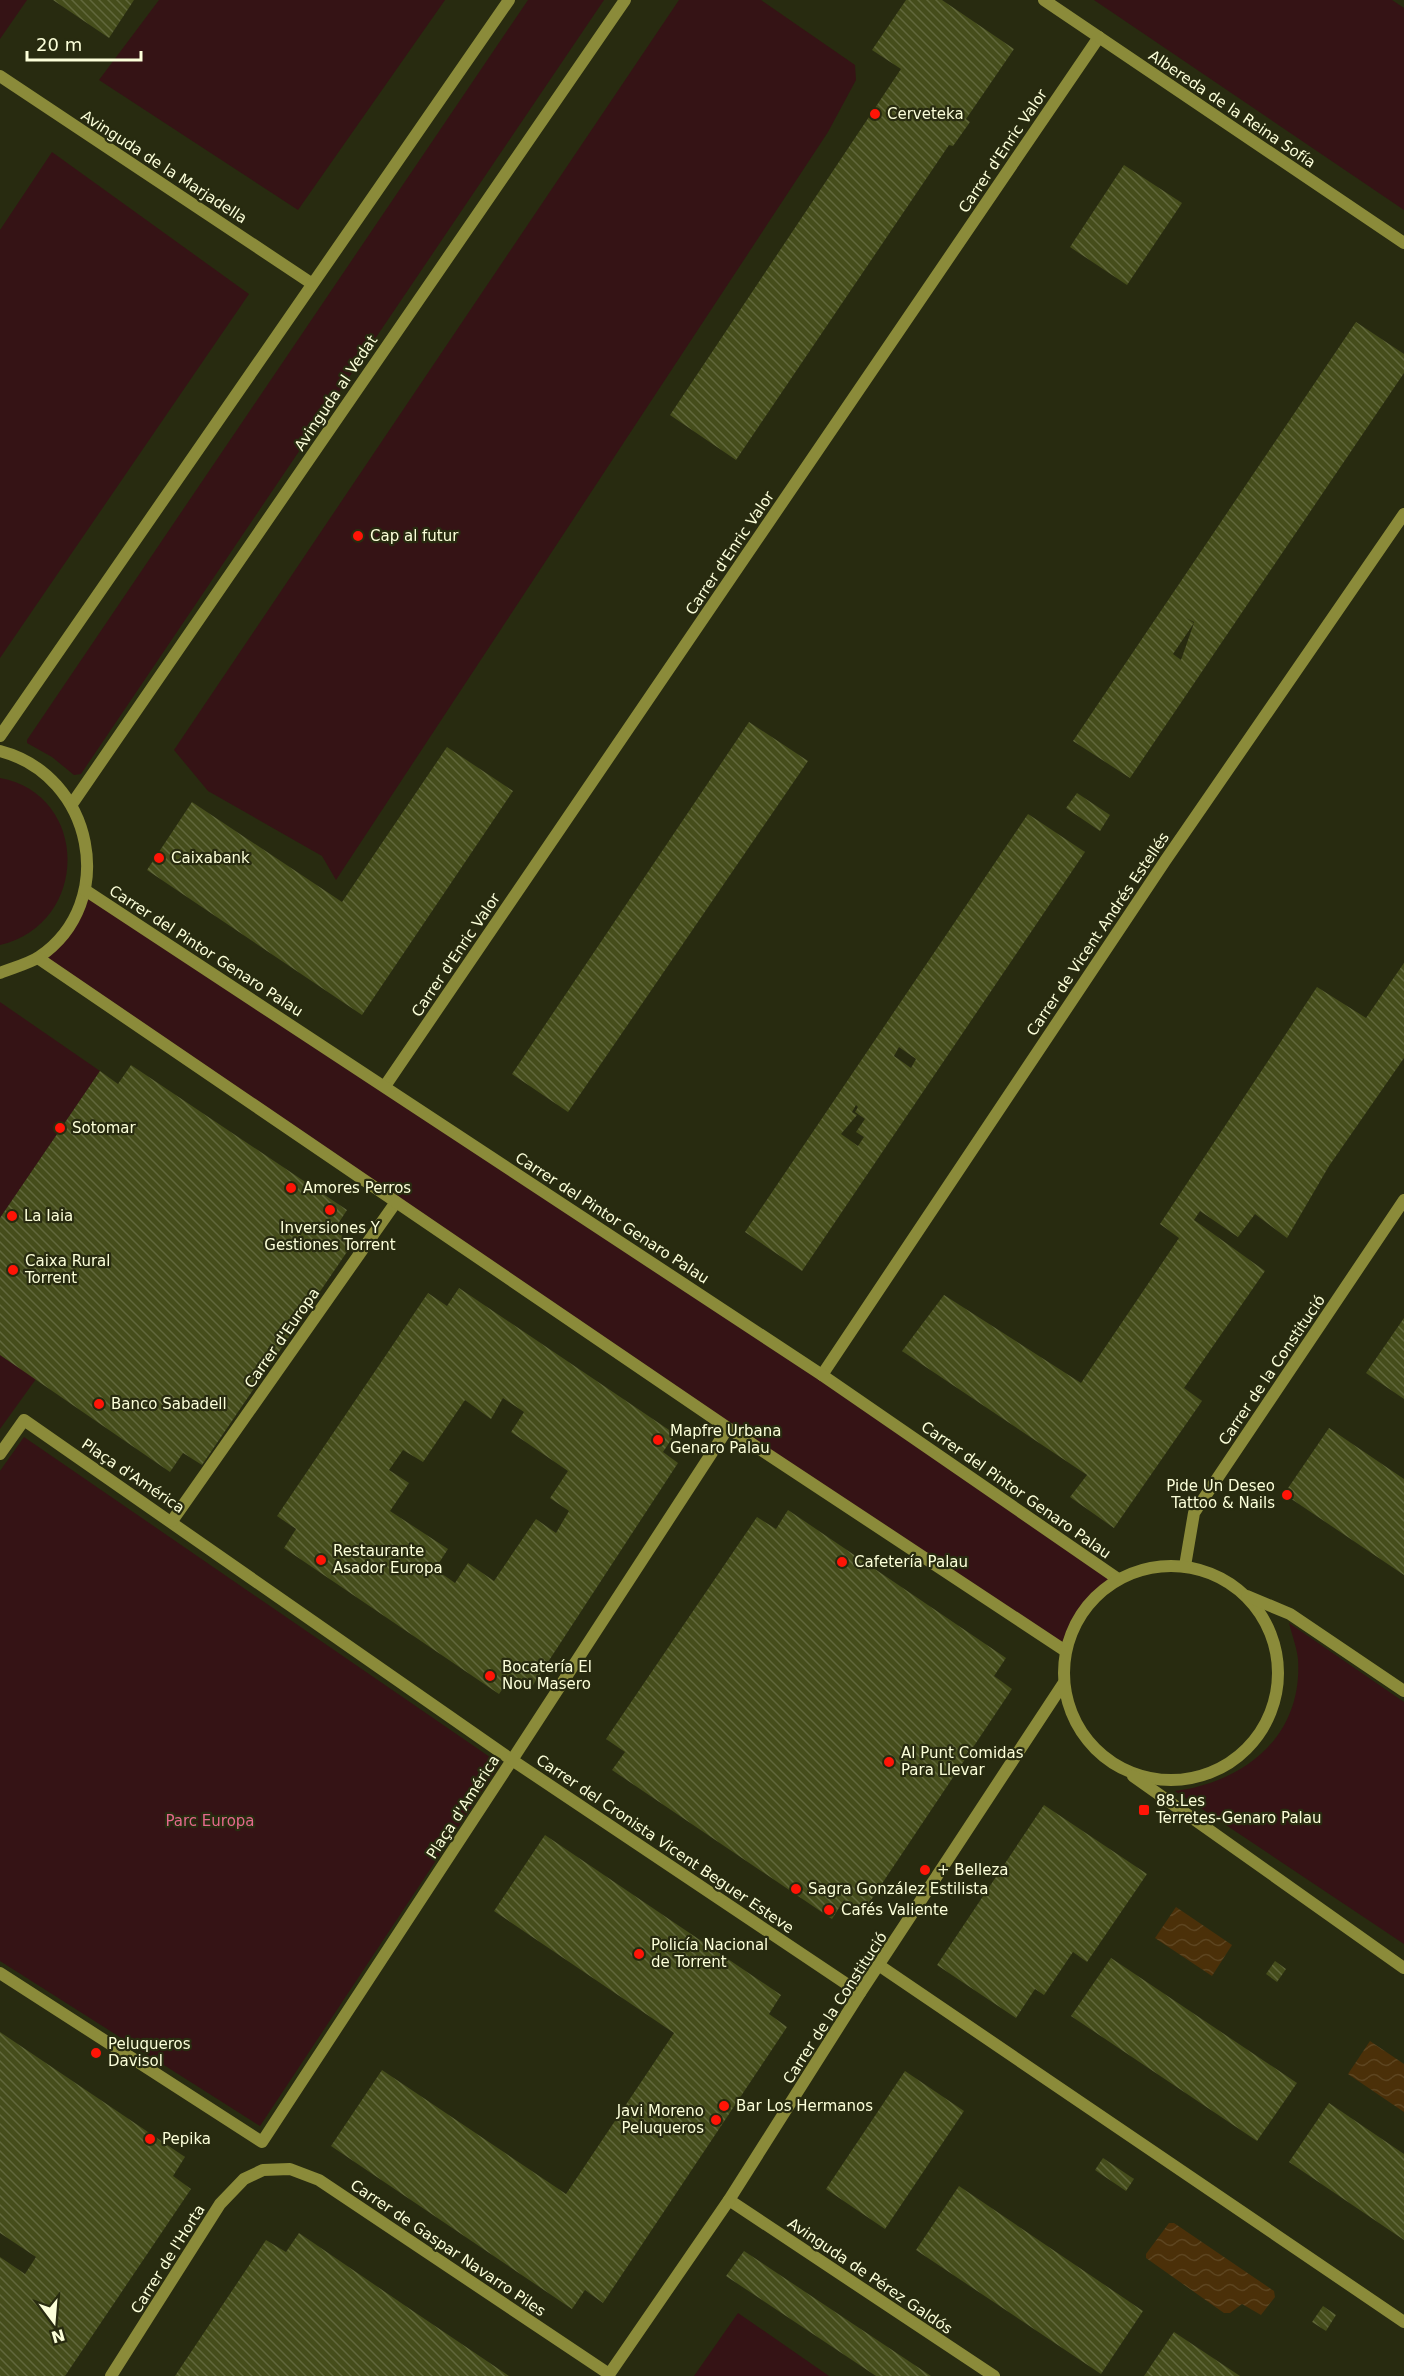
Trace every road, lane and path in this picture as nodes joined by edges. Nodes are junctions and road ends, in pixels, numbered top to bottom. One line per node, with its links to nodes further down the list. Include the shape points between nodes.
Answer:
1 (509, 0): 7 (street)
2 (625, 0): 11 (street, Avinguda al Vedat)
3 (1044, 0): 4 (street, Albereda de la Reina Sofía)
4 (1099, 37): 6 (street, Albereda de la Reina Sofía); 15 (street, Carrer d'Enric Valor)
5 (0, 76): 7 (street, Avinguda de la Marjadella)
6 (1404, 243)
7 (311, 283): 9 (street)
8 (1404, 514): 18 (street, Carrer de Vicent Andrés Estellés, via 1165,861)
9 (0, 736)
10 (0, 751): 11 (street, via 46,774)
11 (72, 804): 12 (street, via 88,850)
12 (85, 890): 13 (street, via 67,930); 15 (street, Carrer del Pintor Genaro Palau)
13 (38, 958): 14 (street); 17 (street)
14 (0, 973)
15 (385, 1086): 18 (street, Carrer del Pintor Genaro Palau)
16 (1404, 1200): 22 (street, Carrer de la Constitució, via 1194,1512)
17 (396, 1202): 19 (street); 21 (street, Carrer d'Europa)
18 (822, 1375): 23 (street, Carrer del Pintor Genaro Palau)
19 (728, 1428): 25 (street); 28 (street, Carrer del Cronista Vicent Beguer Esteve)
20 (0, 1454): 21 (street, Plaça d'América, via 24,1420)
21 (171, 1521): 28 (street, Plaça d'América)
22 (1185, 1566): 23 (street, via 1150,1569); 24 (street, via 1215,1575)
23 (1118, 1579): 25 (street, via 1095,1596 1078,1617)
24 (1246, 1595): 27 (street, via 1290,1614); 29 (street, via 1272,1635 1280,1672 1272,1714 1250,1748 1220,1770 1170,1782)
25 (1064, 1650): 26 (street)
26 (1064, 1684): 29 (street, via 1070,1714 1090,1746 1108,1762); 30 (street, Carrer de la Constitució)
27 (1404, 1691)
28 (512, 1760): 32 (street, Plaça d'América, via 262,2142); 33 (street, Carrer del Cronista Vicent Beguer Esteve)
29 (1130, 1773): 31 (street)
30 (880, 1966): 33 (street, Carrer de la Constitució); 36 (street)
31 (1404, 1968)
32 (0, 1972)
33 (860, 1993): 35 (street, Carrer de la Constitució)
34 (263, 2170): 37 (street, Carrer de Gaspar Navarro Piles, via 290,2169 319,2180); 38 (street, Carrer de l'Horta, via 244,2179 220,2204)
35 (729, 2200): 37 (street, Carrer de la Constitució); 39 (street, Avinguda de Pérez Galdós)
36 (1404, 2322)
37 (609, 2375)
38 (111, 2376)
39 (994, 2376)

